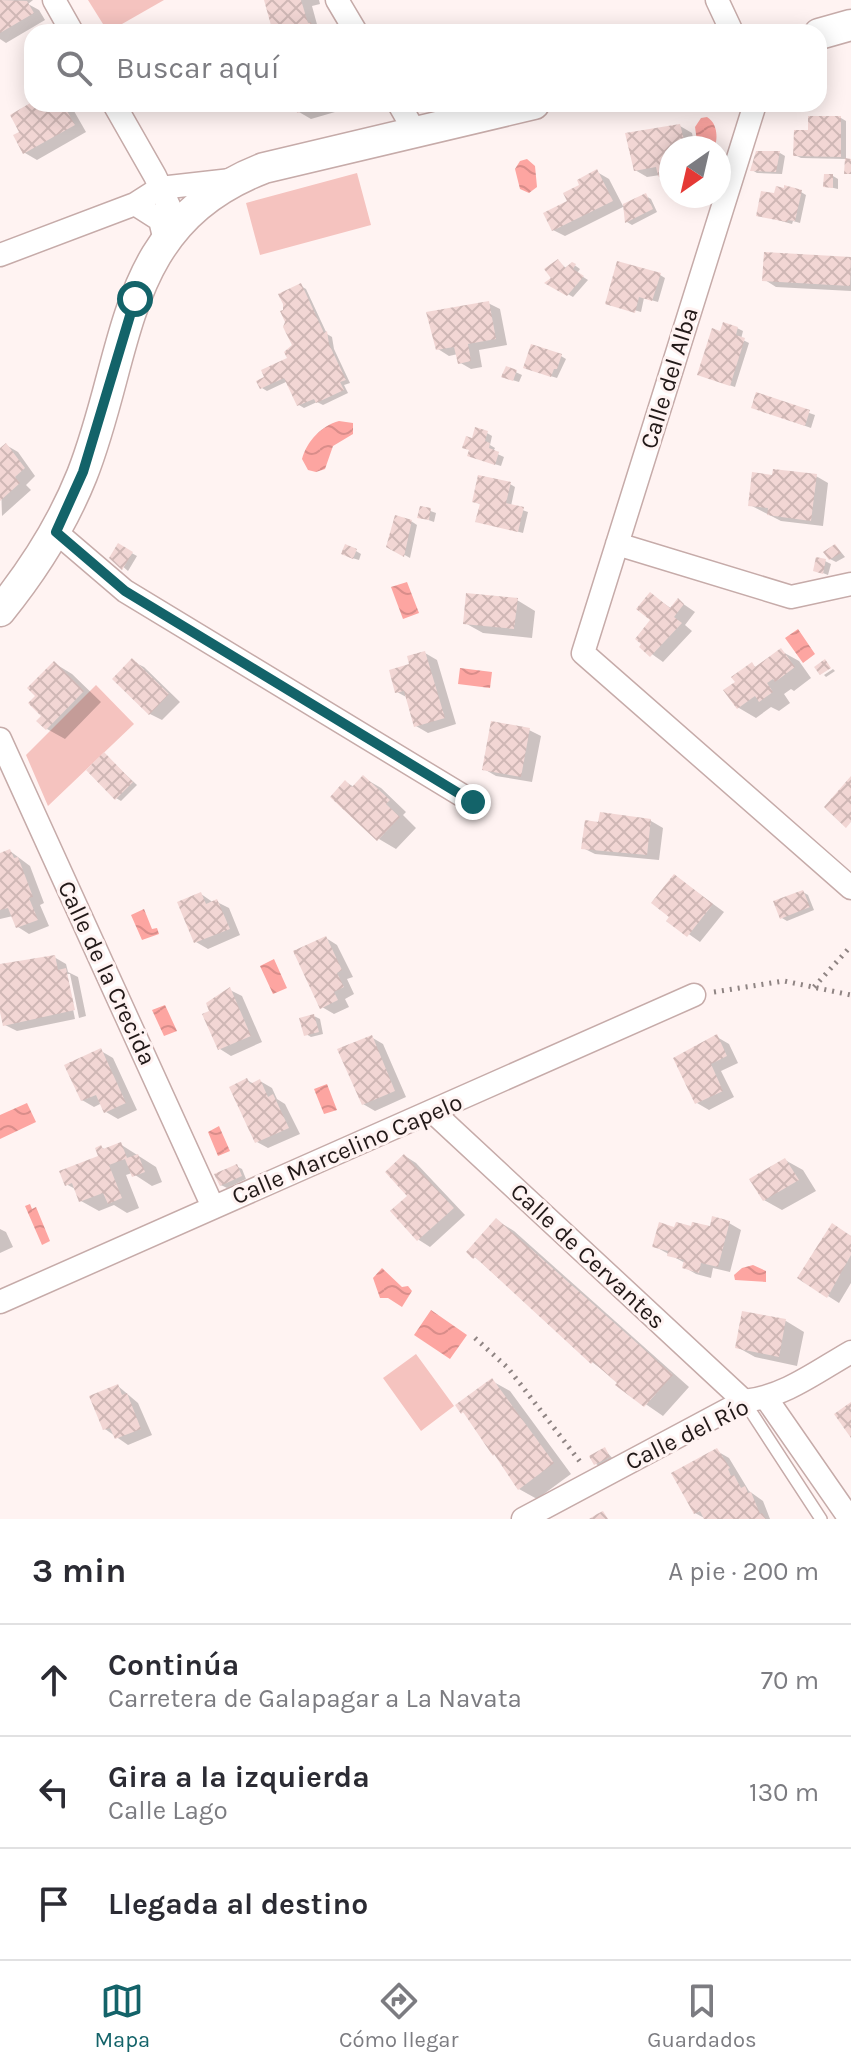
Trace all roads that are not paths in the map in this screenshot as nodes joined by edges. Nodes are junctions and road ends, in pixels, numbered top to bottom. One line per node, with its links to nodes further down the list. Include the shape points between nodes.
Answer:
1 (54, 0): 4 (street)
2 (337, 0): 5 (street)
3 (717, 0): 6 (street)
4 (68, 24)
5 (351, 24)
6 (728, 24)
7 (851, 25): 8 (main road)
8 (827, 32)
9 (119, 112): 14 (street)
10 (404, 112): 13 (street)
11 (500, 112): 13 (main road)
12 (752, 112): 19 (street, Calle del Alba)
13 (415, 132): 14 (main road, via 264,168)
14 (174, 202): 15 (street); 16 (main road)
15 (135, 204): 16 (street, via 160,220); 17 (street)
16 (165, 241): 18 (main road, via 135,299 83,472)
17 (0, 255)
18 (56, 532): 21 (main road); 23 (street, via 125,591)
19 (617, 544): 20 (street, via 791,597); 24 (street, Calle del Alba, via 583,653)
20 (851, 584)
21 (4, 596)
22 (0, 739): 27 (street, Calle de la Crecida)
23 (473, 802)
24 (851, 888)
25 (694, 995): 26 (street, Calle Marcelino Capelo)
26 (433, 1112): 27 (street, Calle Marcelino Capelo); 30 (street, Calle de Cervantes)
27 (213, 1207): 28 (street, Calle Marcelino Capelo)
28 (0, 1302)
29 (851, 1352): 30 (street, Calle del Río, via 785,1390)
30 (755, 1400): 31 (street, Calle del Río); 32 (lane); 33 (street, Calle de Cervantes)
31 (523, 1519)
32 (821, 1519)
33 (850, 1519)

